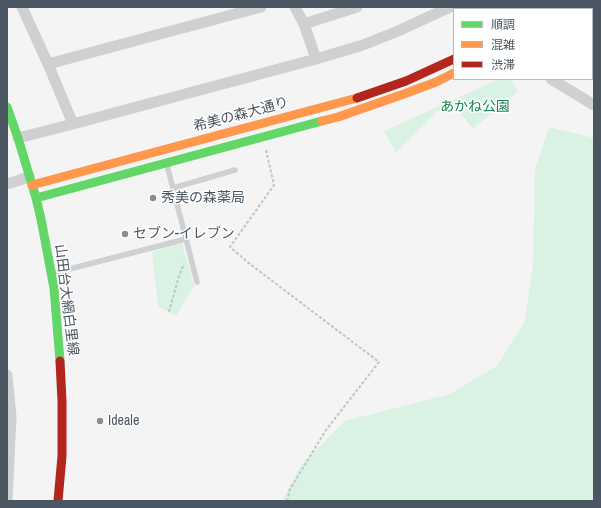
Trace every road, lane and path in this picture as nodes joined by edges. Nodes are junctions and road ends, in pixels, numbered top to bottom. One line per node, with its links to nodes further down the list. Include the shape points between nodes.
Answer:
1 (22, 7): 9 (street)
2 (261, 7): 9 (street)
3 (294, 7): 6 (street)
4 (357, 7): 6 (street)
5 (450, 7): 7 (street, via 363,45)
6 (304, 24): 7 (street)
7 (316, 59): 14 (street)
8 (453, 59): 15 (street, 希美の森大通り, via 406,81 351,100)
9 (48, 64): 14 (street)
10 (453, 74): 16 (street, 希美の森大通り, via 338,117)
11 (553, 80): 12 (street)
12 (594, 105)
13 (7, 107): 17 (street, 山田台大網白里線)
14 (73, 124): 17 (street)
15 (258, 124): 16 (street); 20 (street, 希美の森大通り)
16 (262, 137): 18 (street, 希美の森大通り); 33 (path, via 274,185 230,247 379,362 326,430 290,489)
17 (18, 138): 20 (street, 山田台大網白里線)
18 (166, 163): 22 (lane); 23 (street, 希美の森大通り)
19 (235, 170): 22 (lane)
20 (31, 181): 21 (street); 23 (street, 山田台大網白里線)
21 (7, 184)
22 (173, 188): 24 (lane)
23 (36, 198): 26 (street, 山田台大網白里線)
24 (186, 239): 25 (lane); 26 (lane)
25 (189, 250): 27 (lane); 28 (path)
26 (52, 274): 32 (street, 山田台大網白里線, via 60,350 62,401 62,456)
27 (197, 282)
28 (169, 312)
29 (7, 375): 30 (street)
30 (9, 417): 31 (street)
31 (7, 501)
32 (58, 501)
33 (287, 501)

